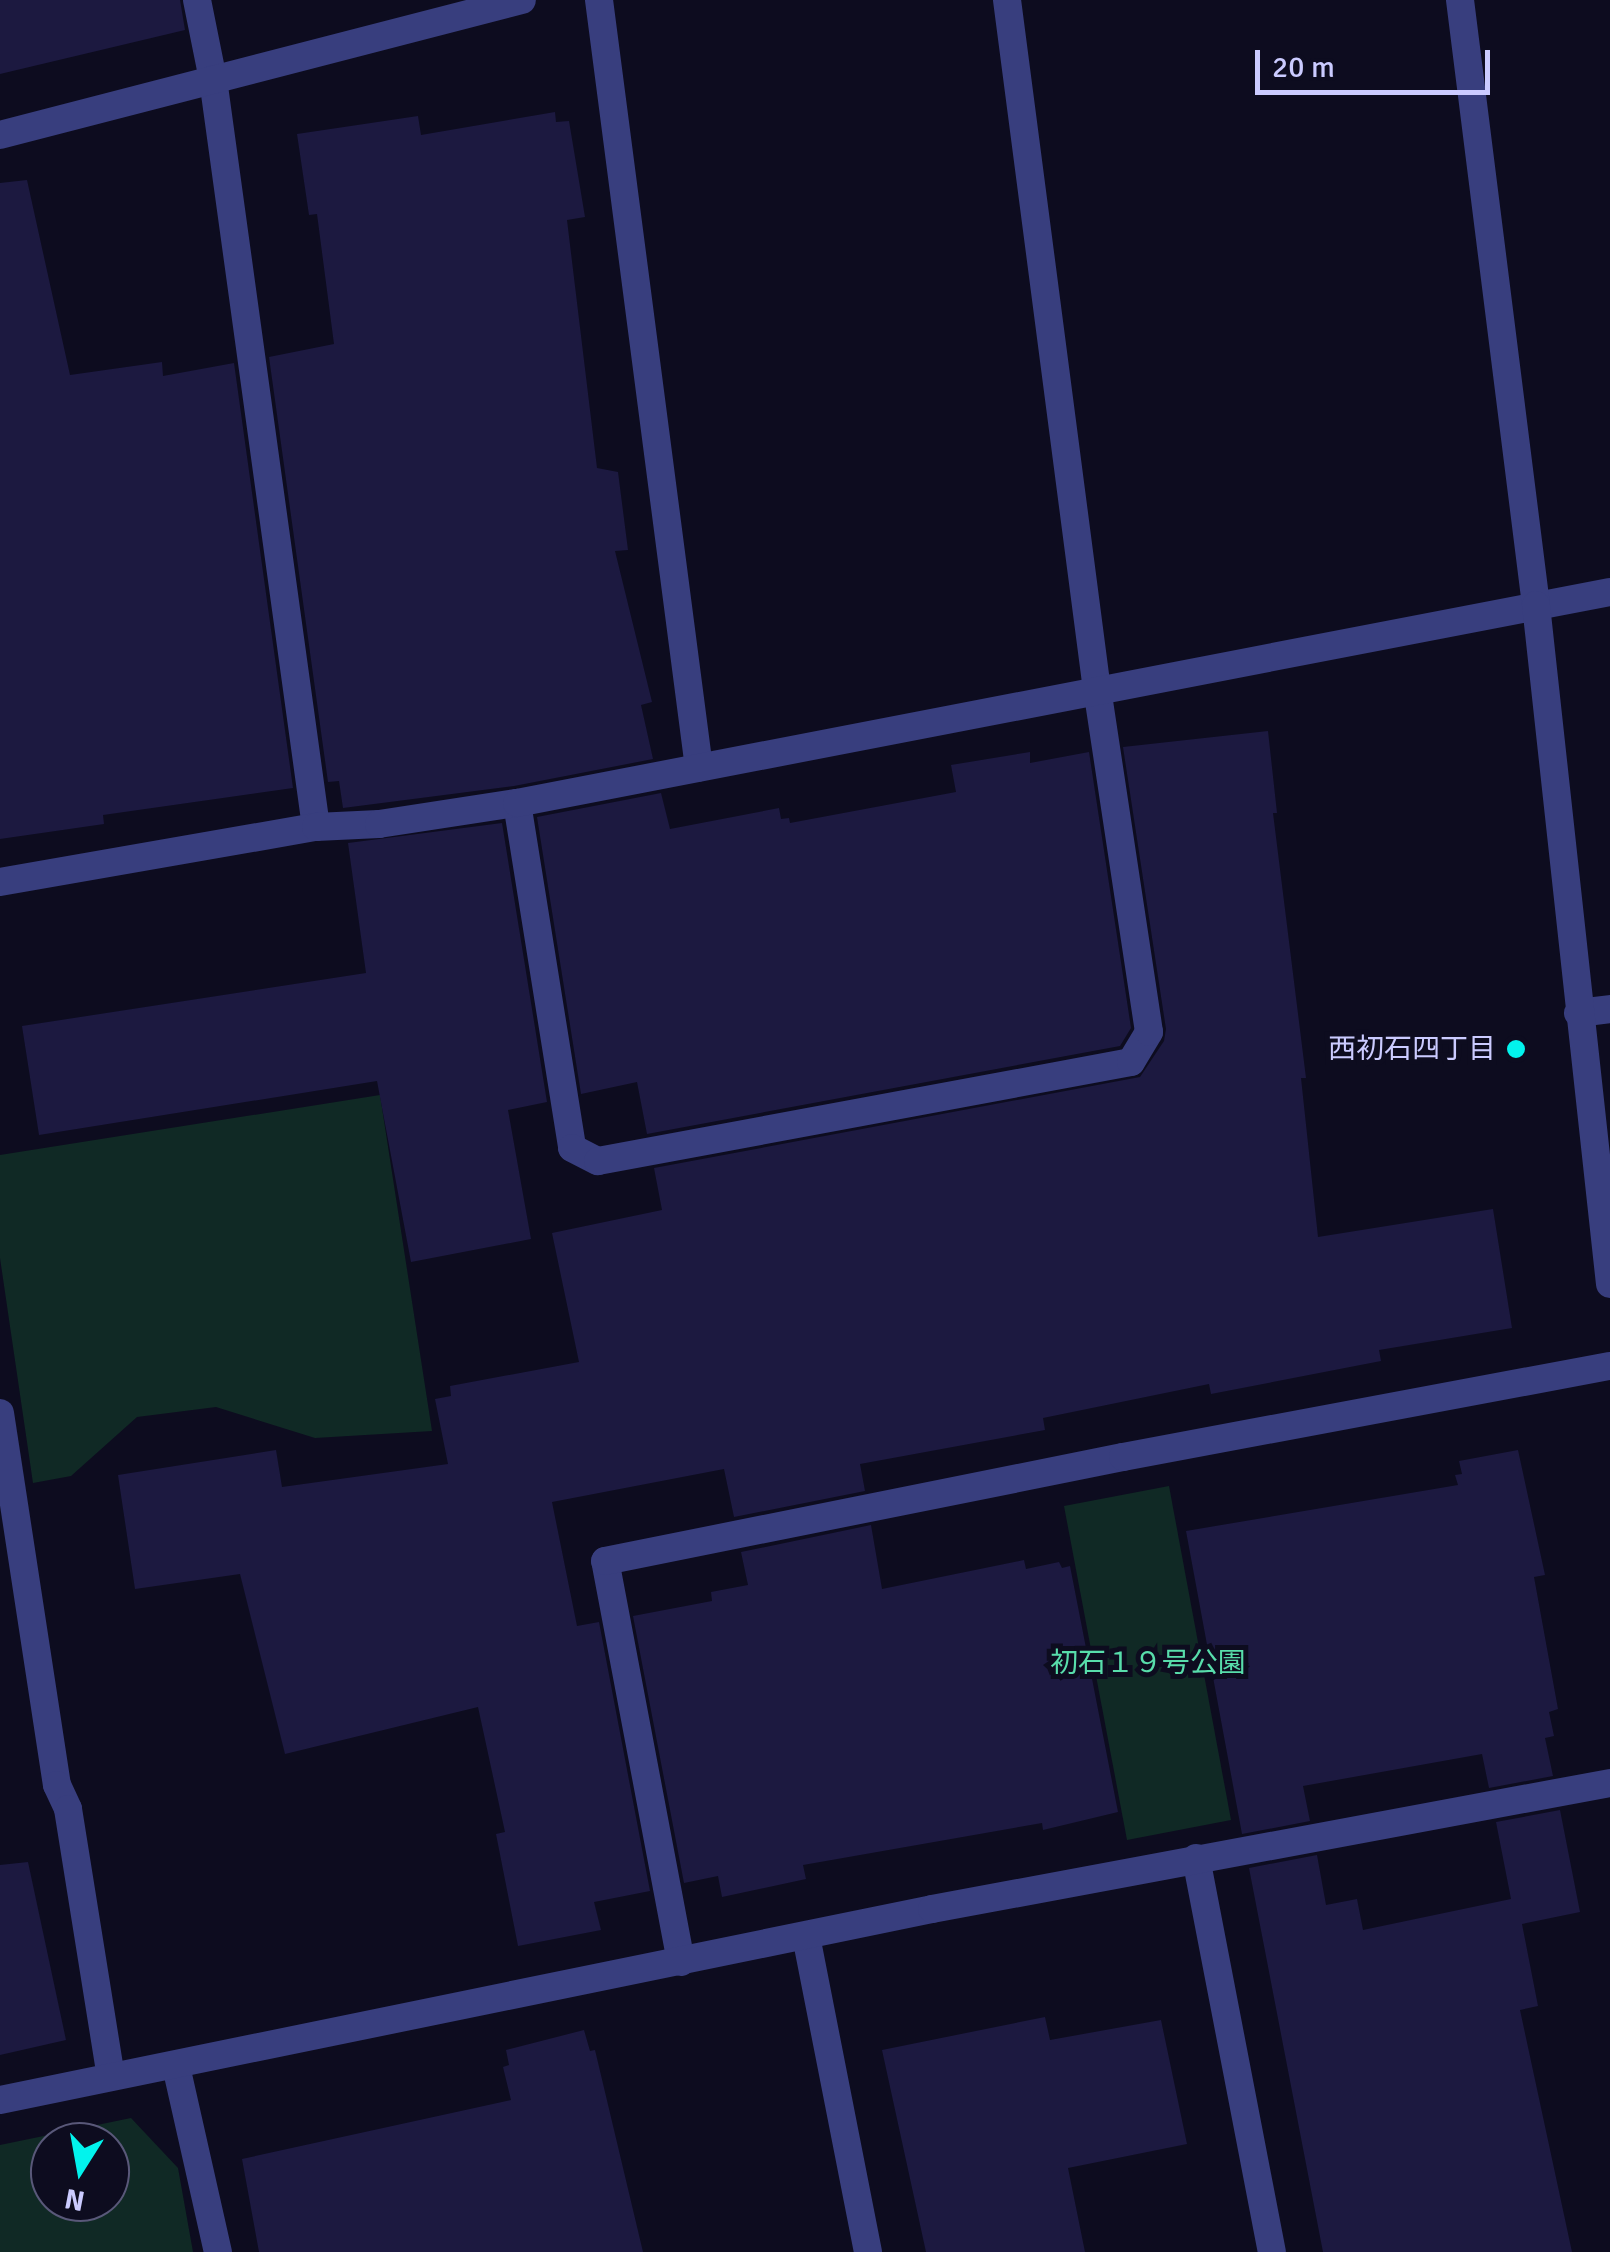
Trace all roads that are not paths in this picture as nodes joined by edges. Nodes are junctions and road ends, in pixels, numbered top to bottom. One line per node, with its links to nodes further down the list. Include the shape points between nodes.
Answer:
1 (197, 0): 6 (street)
2 (522, 0): 6 (street)
3 (599, 0): 11 (street)
4 (1007, 0): 10 (street)
5 (1460, 0): 9 (street)
6 (214, 79): 7 (street); 13 (street)
7 (0, 135)
8 (1610, 592): 9 (street)
9 (1536, 605): 10 (street); 16 (street)
10 (1097, 690): 11 (street); 12 (street, via 1148,1032 1131,1062 598,1161 572,1148)
11 (699, 768): 12 (street)
12 (516, 803): 13 (street)
13 (316, 827): 14 (street)
14 (0, 882)
15 (1610, 1009): 16 (street)
16 (1578, 1014): 17 (street)
17 (1610, 1284)
18 (1610, 1366): 23 (street, via 605,1561)
19 (0, 1413): 25 (street, via 57,1785 68,1809)
20 (1610, 1783): 21 (street)
21 (1196, 1858): 22 (street); 29 (street)
22 (806, 1936): 23 (street); 28 (street)
23 (681, 1962): 24 (street)
24 (176, 2066): 25 (street); 27 (street)
25 (111, 2077): 26 (street)
26 (0, 2100)
27 (218, 2252)
28 (868, 2252)
29 (1272, 2252)

